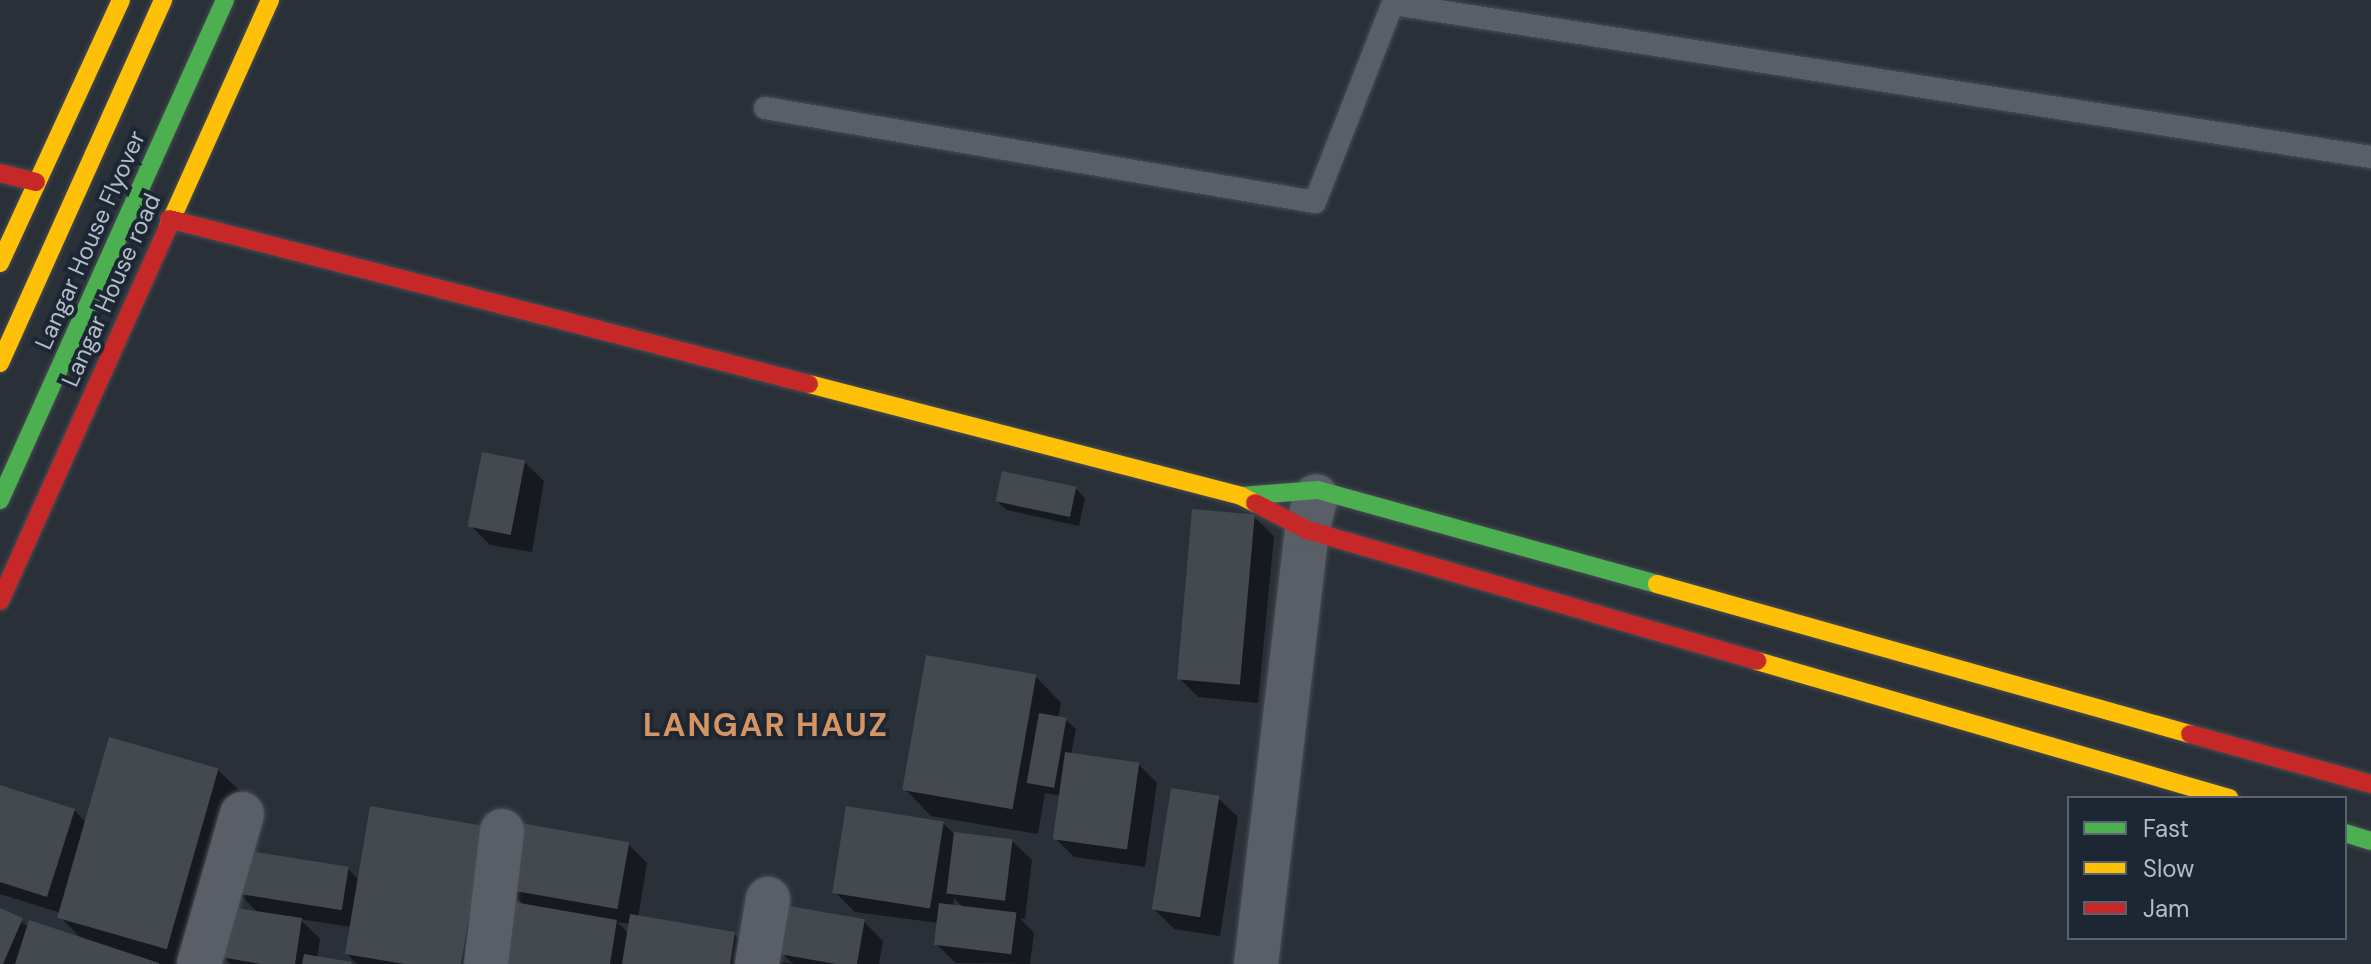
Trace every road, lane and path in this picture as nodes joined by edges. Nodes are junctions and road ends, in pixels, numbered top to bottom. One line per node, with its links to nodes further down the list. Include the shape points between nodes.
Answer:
1 (121, 0): 9 (main road)
2 (163, 0): 12 (main road, Langar House Flyover)
3 (225, 0): 14 (main road, Langar House Flyover)
4 (270, 0): 10 (main road, Langar House road)
5 (1394, 2): 6 (lane, via 1315,202); 7 (lane)
6 (765, 108)
7 (2371, 157)
8 (0, 173): 9 (main road)
9 (36, 182): 11 (main road)
10 (169, 219): 13 (main road); 16 (main road, Langar House road)
11 (1, 256)
12 (0, 363)
13 (1241, 496): 15 (main road); 15 (main road)
14 (0, 500)
15 (1312, 510): 17 (main road, via 1426,517); 18 (main road); 27 (street)
16 (0, 601)
17 (2371, 784)
18 (2224, 796)
19 (242, 814): 24 (street)
20 (502, 831): 25 (street)
21 (2347, 834): 22 (main road)
22 (2371, 841)
23 (768, 899): 26 (street)
24 (199, 964)
25 (486, 964)
26 (757, 964)
27 (1256, 964)

